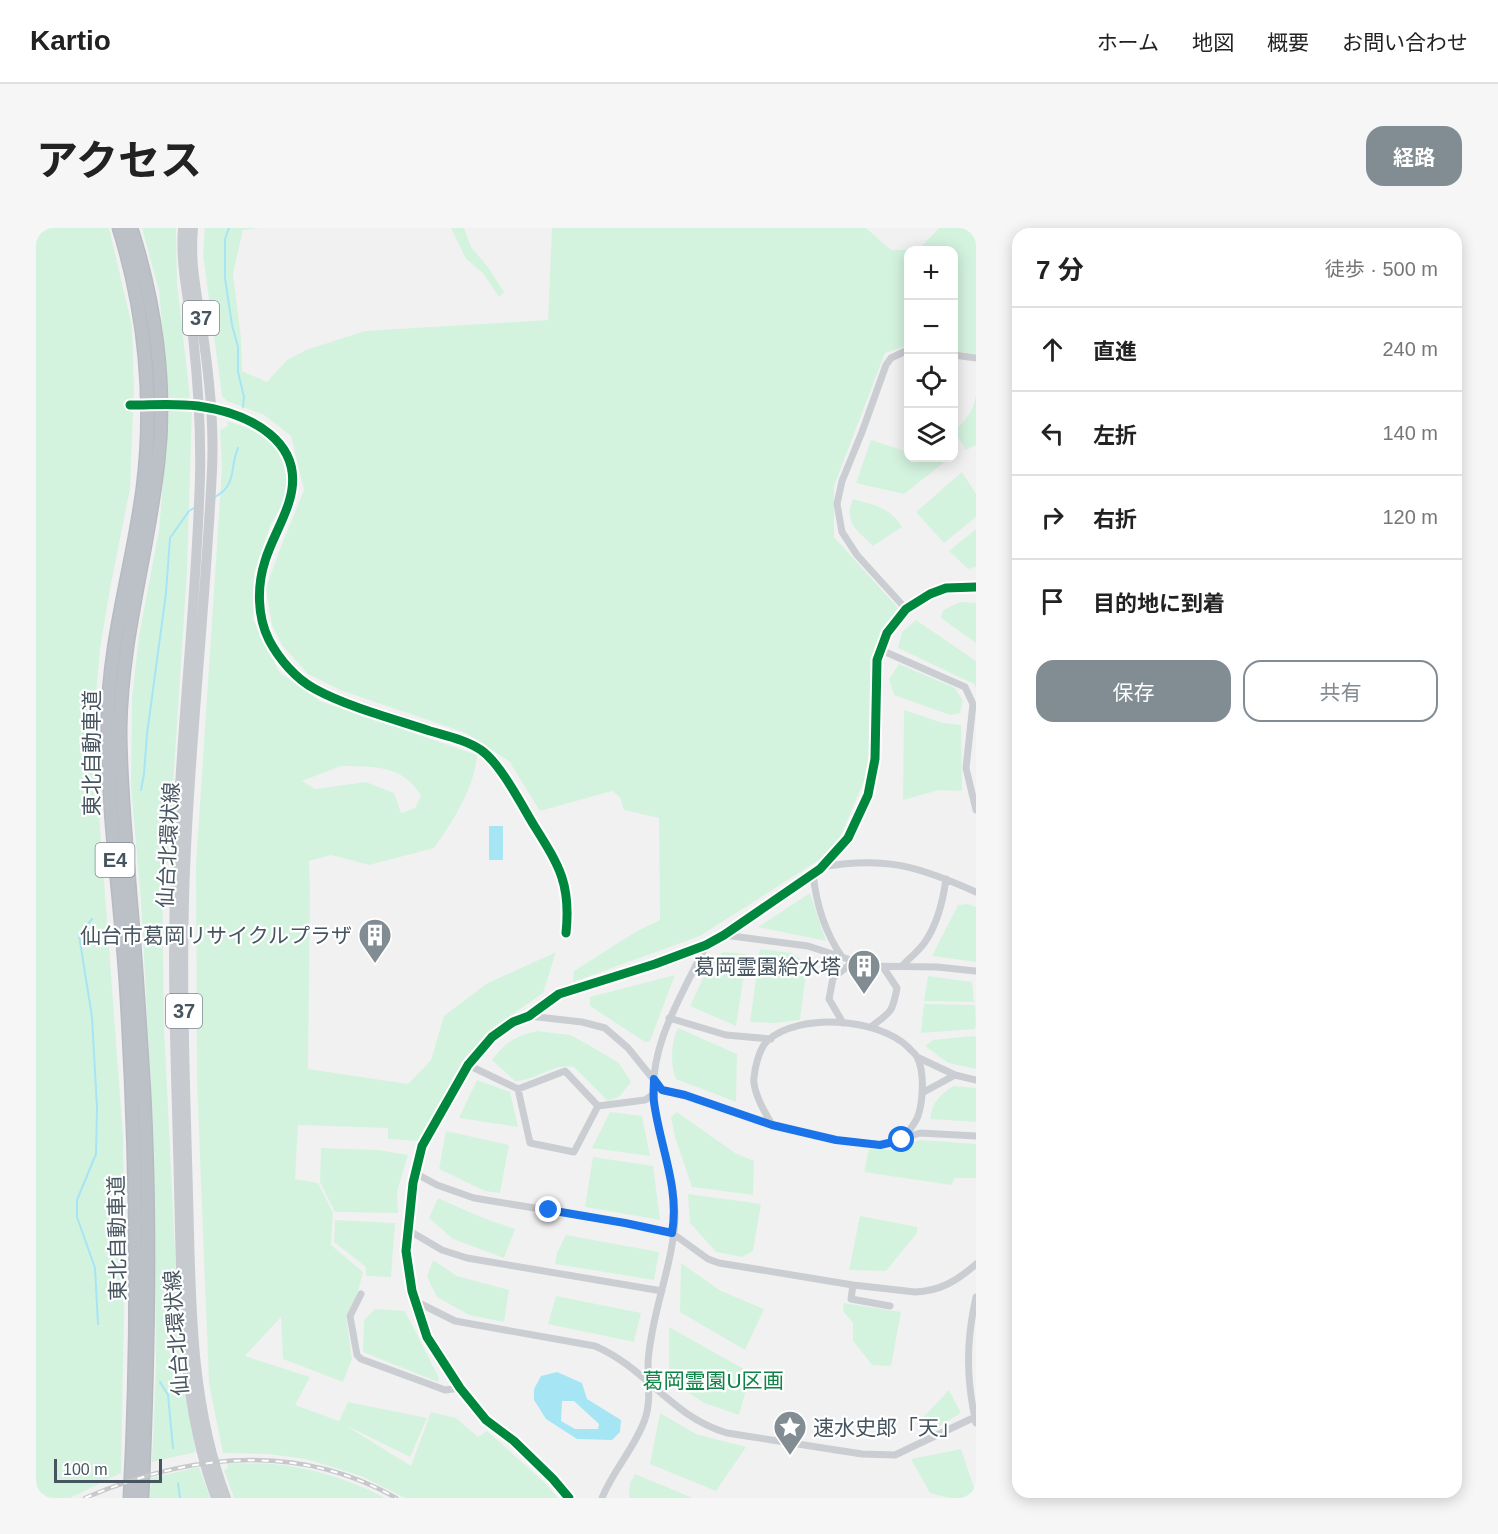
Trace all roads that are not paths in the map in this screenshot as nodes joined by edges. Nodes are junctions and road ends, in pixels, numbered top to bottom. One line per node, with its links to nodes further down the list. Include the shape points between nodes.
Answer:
1 (119, 228): 57 (highway, 東北自動車道 / E4, via 138,302 147,395 143,489 115,644 108,713 110,807 126,981 137,1199 137,1334)
2 (131, 228): 58 (highway, 東北自動車道 / E4, via 158,356 160,420 159,459 125,658 120,725 146,1170 148,1302)
3 (183, 228): 9 (main road, 仙台北環状線 / 37, via 183,275)
4 (193, 228): 10 (main road, 仙台北環状線 / 37, via 192,263)
5 (904, 352): 12 (street, via 886,365 837,504 842,532 856,555)
6 (958, 356): 7 (street)
7 (976, 358)
8 (130, 405): 9 (street, bridge)
9 (198, 406): 10 (street); 59 (main road, 仙台北環状線 / 37, via 200,474 194,605 175,893 175,1026 187,1374 200,1449)
10 (211, 409): 19 (street, via 259,425 282,446 290,465 292,492 265,561 260,589 260,611 274,648 291,670 314,689 454,738 484,753 556,860 563,876 568,911); 60 (main road, 仙台北環状線 / 37, via 212,467 186,845 184,1019 195,1365 204,1422)
11 (976, 587): 12 (street, via 946,588)
12 (906, 609): 13 (street, via 887,633)
13 (880, 650): 14 (street, via 965,687 973,704 966,768); 15 (street, via 875,759 868,795 848,838)
14 (976, 810)
15 (821, 867): 16 (street); 17 (street, via 892,863)
16 (813, 873): 20 (street); 22 (street, via 822,917)
17 (946, 879): 18 (street); 24 (street, via 941,907 925,944)
18 (976, 892)
19 (566, 933)
20 (724, 935): 21 (street); 22 (street, via 792,943)
21 (706, 945): 27 (street, via 559,994); 28 (street)
22 (842, 957): 23 (street)
23 (853, 962): 25 (street); 29 (street, via 833,978 829,999)
24 (902, 966): 25 (street); 26 (street)
25 (884, 967): 30 (street, via 897,988 893,1010)
26 (976, 971)
27 (529, 1016): 33 (street, via 492,1037); 35 (street, via 582,1022 605,1029 628,1048)
28 (669, 1018): 31 (street, via 726,1035); 35 (street)
29 (843, 1023): 30 (street); 31 (street, via 806,1025)
30 (871, 1027): 32 (street, via 903,1043)
31 (771, 1038): 41 (street, via 757,1059 753,1082)
32 (917, 1057): 34 (street); 38 (street)
33 (468, 1065): 37 (street); 44 (street, via 422,1146)
34 (955, 1075): 36 (street); 38 (street)
35 (654, 1079): 39 (street); 41 (street, via 662,1090)
36 (976, 1080)
37 (518, 1089): 40 (street, via 565,1071); 40 (street, via 530,1143 574,1152)
38 (922, 1093): 43 (street, via 917,1117)
39 (654, 1094): 40 (street, via 645,1100); 46 (street, via 672,1181)
40 (598, 1107)
41 (772, 1125): 43 (street, via 836,1140 880,1145)
42 (976, 1136): 43 (street, via 920,1133)
43 (902, 1140)
44 (416, 1173): 45 (street); 46 (street, via 474,1198)
45 (408, 1230): 49 (street, via 442,1250 467,1258); 52 (street, via 406,1251)
46 (672, 1233): 48 (street, via 719,1263); 49 (street)
47 (976, 1264): 48 (street, via 951,1283 929,1291)
48 (853, 1285): 53 (street, via 851,1299)
49 (662, 1291): 54 (street, via 652,1333)
50 (361, 1294): 55 (street, via 350,1316 361,1359 445,1390)
51 (976, 1297): 56 (street, via 967,1367)
52 (415, 1301): 54 (street, via 455,1321 595,1346 635,1369); 55 (street, via 427,1336)
53 (890, 1306)
54 (648, 1382): 56 (street, via 707,1427 862,1454 895,1455); 62 (street, via 641,1430)
55 (460, 1388): 61 (street, via 486,1420 514,1441)
56 (975, 1420)
57 (130, 1498)
58 (142, 1498)
59 (216, 1498)
60 (226, 1498)
61 (569, 1498)
62 (602, 1498)

